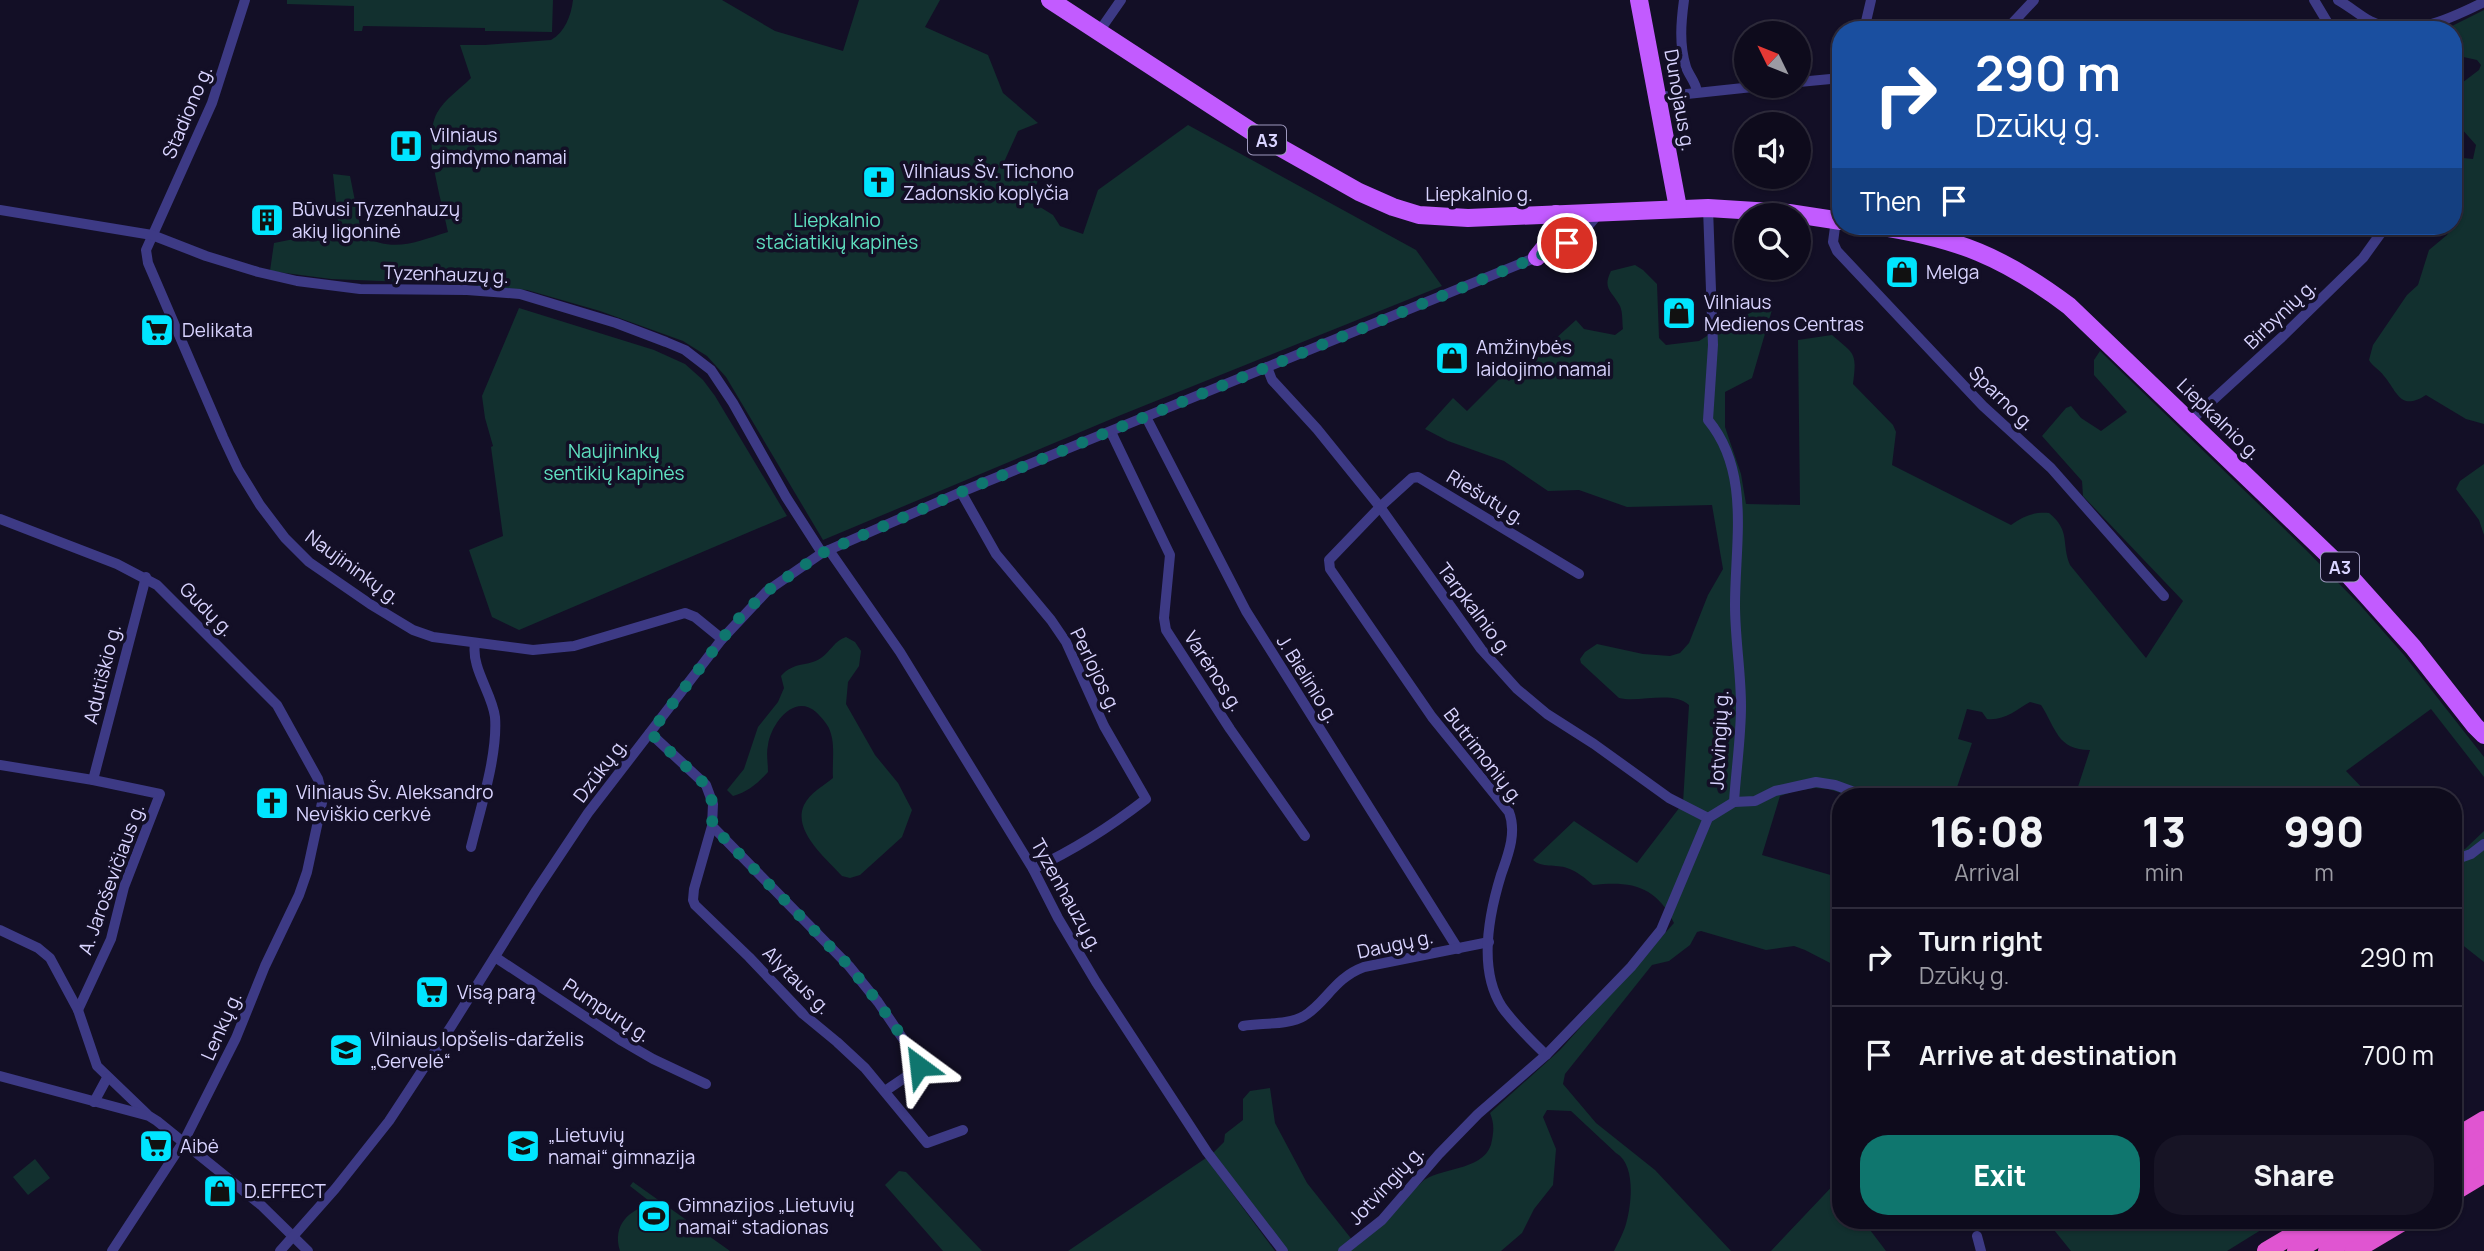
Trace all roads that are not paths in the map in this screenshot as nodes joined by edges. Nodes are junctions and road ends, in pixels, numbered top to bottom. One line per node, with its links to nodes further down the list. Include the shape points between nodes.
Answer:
1 (245, 0): 28 (street, Stadiono g., via 212,103)
2 (1050, 0): 16 (main road, Liepkalnio g. / A3)
3 (1121, 0): 16 (street)
4 (1639, 0): 21 (main road, Dunojaus g.)
5 (1684, 0): 20 (street, via 1682,47)
6 (1871, 0): 11 (street)
7 (2034, 0): 12 (street)
8 (2314, 0): 13 (street)
9 (2338, 0): 14 (street)
10 (2484, 2): 15 (street)
11 (1866, 21)
12 (2014, 21)
13 (2327, 21)
14 (2362, 21)
15 (2438, 21)
16 (1098, 33): 26 (main road, Liepkalnio g. / A3, via 1251,131 1348,187 1393,207 1433,217)
17 (1832, 79): 18 (street)
18 (1811, 81)
19 (1734, 89): 20 (street)
20 (1697, 92): 21 (street)
21 (1659, 97): 22 (main road, Dunojaus g.)
22 (1678, 208): 23 (main road, Liepkalnio g. / A3); 25 (main road, Liepkalnio g. / A3)
23 (1708, 208): 27 (main road, Liepkalnio g. / A3); 53 (street, Jotvingių g., via 1713,345 1708,420 1732,461 1738,509 1735,606 1741,706)
24 (0, 210): 28 (street, Tyzenhauzų g.)
25 (1601, 211): 26 (main road, Liepkalnio g. / A3); 32 (street, Dzūkų g., via 1577,237)
26 (1556, 214): 32 (main road, via 1549,242)
27 (1832, 219)
28 (152, 235): 40 (street, Tyzenhauzų g., via 206,256 297,281 360,289 520,294 685,350 723,386 786,497); 45 (street, Naujininkų g., via 146,250 148,263 223,438 237,469 285,538 309,562 413,630)
29 (1835, 235): 43 (street, Sparno g., via 1837,251 1983,406 2051,468)
30 (1918, 235): 35 (main road, Liepkalnio g. / A3, via 1959,244 2023,273 2095,329)
31 (2380, 235): 35 (street, Birbynių g., via 2363,258)
32 (1537, 257): 33 (street, Dzūkų g.)
33 (1267, 367): 34 (street, Dzūkų g.); 38 (street, Tarpkalnio g., via 1272,380)
34 (1146, 417): 36 (street, Dzūkų g.); 63 (street, J. Bielinio g., via 1246,611)
35 (2190, 421): 46 (main road, Liepkalnio g. / A3, via 2377,605)
36 (1111, 432): 37 (street, Dzūkų g.); 56 (street, Varėnos g., via 1170,555 1166,630)
37 (961, 492): 40 (street, Dzūkų g.); 60 (street, Perlojos g., via 996,554 1066,642 1104,726 1146,799 1070,851)
38 (1380, 508): 41 (street, Riešutų g., via 1418,477); 54 (street, Tarpkalnio g., via 1481,649 1517,689 1669,798); 62 (street, Butrimonių g., via 1329,560 1330,569 1432,717 1509,812 1513,830)
39 (0, 519): 42 (street, Gudų g.)
40 (826, 552): 44 (street, Dzūkų g., via 767,591); 60 (street, Tyzenhauzų g., via 900,652)
41 (1579, 574)
42 (146, 577): 50 (street, Adutiškio g.); 52 (street, Gudų g., via 277,705 318,779)
43 (2164, 596)
44 (722, 639): 45 (street, Naujininkų g., via 685,613 557,649); 47 (street, Dzūkų g.)
45 (475, 644): 58 (street, via 495,727)
46 (2479, 731): 48 (main road, Liepkalnio g. / A3)
47 (650, 733): 55 (street, via 706,785 713,804); 64 (street, Dzūkų g., via 588,813)
48 (2484, 746)
49 (0, 765): 50 (street, A. Jaroševičiaus g.)
50 (93, 779): 65 (street, A. Jaroševičiaus g., via 160,794 124,887 111,939)
51 (1843, 788): 53 (street, via 1816,782 1774,791 1755,801)
52 (323, 798): 78 (street, Lenkų g., via 299,895)
53 (1734, 802): 54 (street, Jotvingių g.)
54 (1708, 818): 67 (street, Jotvingių g., via 1661,930)
55 (712, 826): 71 (street, Alytaus g., via 694,890 695,905); 71 (street, via 849,966 920,1063)
56 (1305, 836)
57 (2484, 844): 59 (street)
58 (471, 847)
59 (2462, 858)
60 (1033, 869): 93 (street, Tyzenhauzų g., via 1096,982 1207,1152)
61 (0, 930): 65 (street, via 45,952)
62 (1489, 942): 63 (street, Daugų g.); 67 (street, Butrimonių g., via 1494,990 1502,1007)
63 (1458, 949): 66 (street, Daugų g., via 1364,967 1351,972 1294,1021)
64 (495, 957): 70 (street, Pumpurų g., via 622,1041); 88 (street, Dzūkų g., via 389,1121)
65 (78, 1010): 69 (street, via 97,1066)
66 (1243, 1026)
67 (1546, 1055): 94 (street, Jotvingių g., via 1478,1114 1382,1220)
68 (0, 1076): 72 (street)
69 (107, 1078): 72 (street); 73 (street)
70 (706, 1084)
71 (885, 1091): 75 (street, Alytaus g., via 927,1143)
72 (94, 1101): 73 (street)
73 (149, 1116): 78 (street)
74 (2484, 1120): 76 (highway)
75 (963, 1130)
76 (2462, 1133)
77 (2484, 1138): 79 (highway)
78 (184, 1141): 88 (street); 90 (street, Lenkų g.)
79 (2462, 1151)
80 (2484, 1157): 81 (highway)
81 (2462, 1170)
82 (2484, 1174): 83 (highway)
83 (2462, 1187)
84 (2303, 1229): 96 (highway)
85 (2333, 1229): 97 (highway)
86 (2364, 1229): 98 (highway)
87 (2391, 1229): 99 (highway)
88 (293, 1236): 91 (street, Dzūkų g.); 92 (street)
89 (1977, 1236): 95 (street)
90 (112, 1251)
91 (280, 1251)
92 (308, 1251)
93 (1283, 1251)
94 (1343, 1251)
95 (1981, 1251)
96 (2266, 1251)
97 (2296, 1251)
98 (2327, 1251)
99 (2354, 1251)

